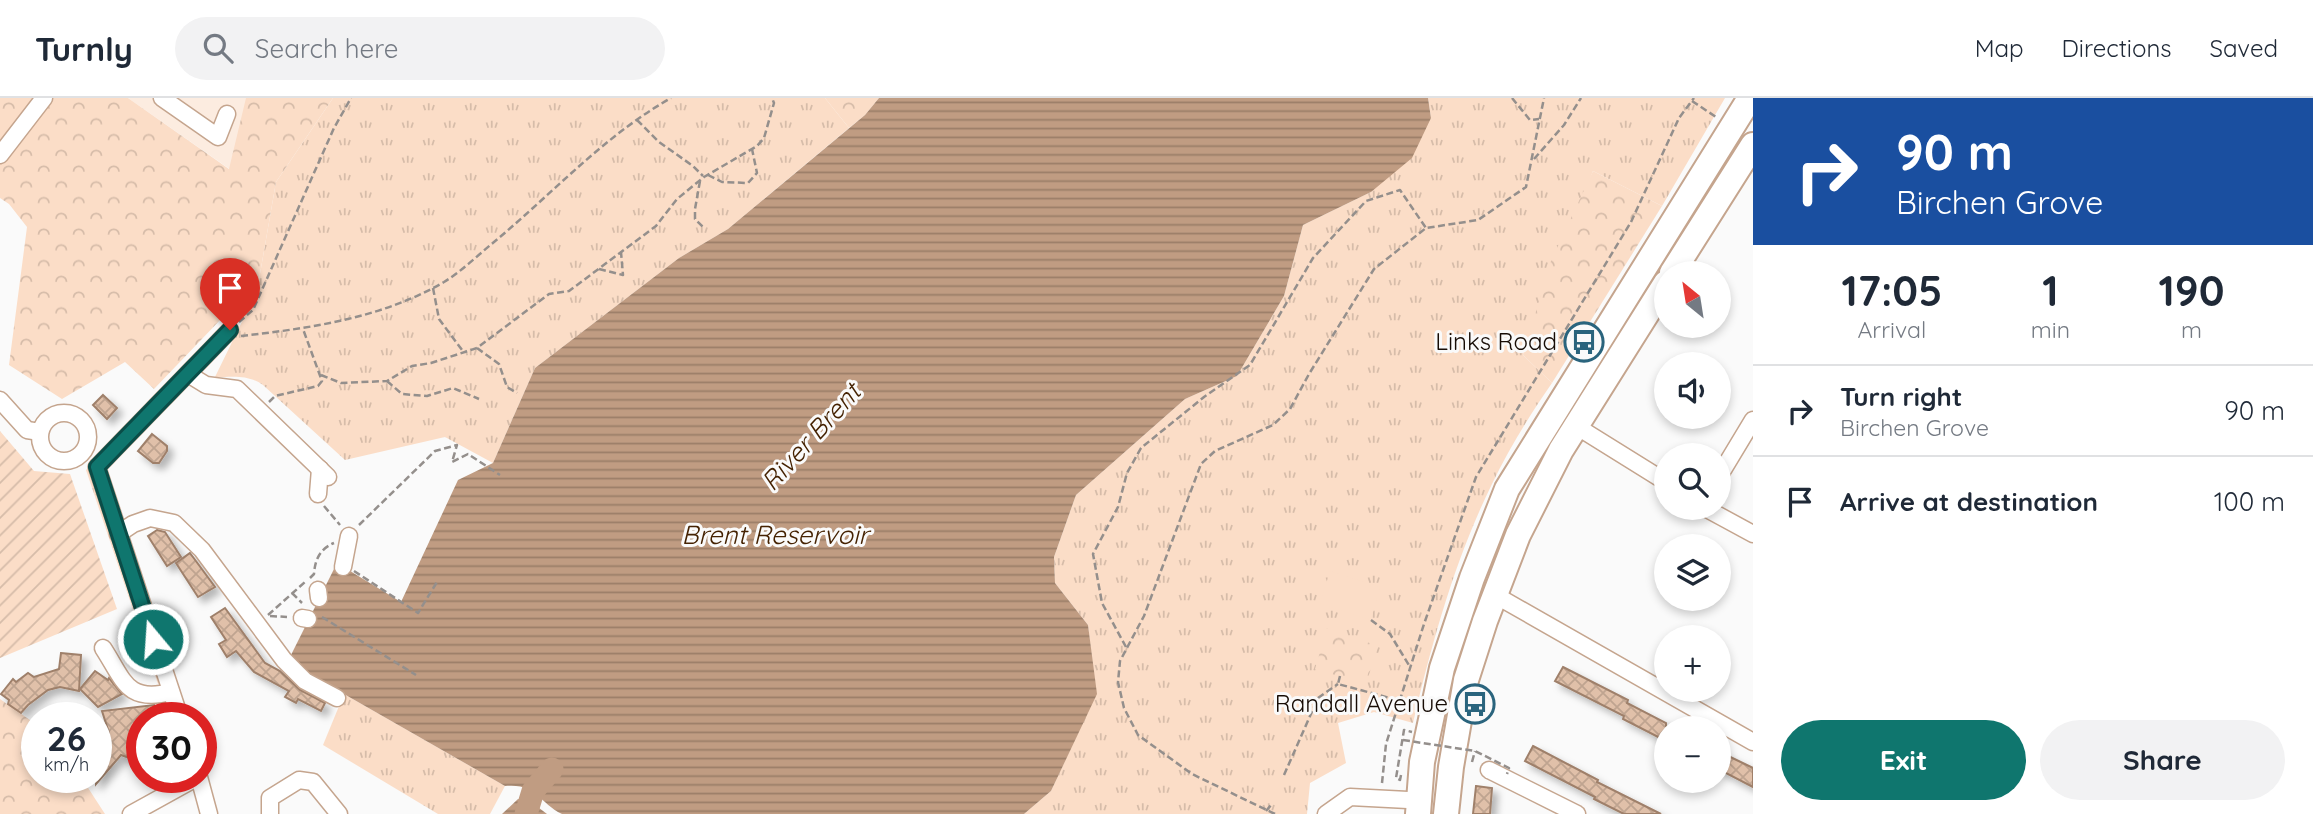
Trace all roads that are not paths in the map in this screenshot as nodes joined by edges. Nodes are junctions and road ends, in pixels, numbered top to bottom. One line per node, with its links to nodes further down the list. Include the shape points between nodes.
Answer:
1 (44, 98): 6 (street)
2 (162, 98): 4 (street, via 218,137)
3 (1750, 98): 34 (highway, via 1507,489 1442,668)
4 (227, 114)
5 (1753, 145): 7 (highway)
6 (0, 155)
7 (1680, 261)
8 (1654, 302): 13 (highway)
9 (232, 334): 10 (street)
10 (188, 374): 17 (street); 19 (street, via 206,385 237,389 324,473)
11 (0, 400): 14 (street, via 27,430)
12 (1753, 420): 16 (street)
13 (1576, 426): 18 (street); 25 (highway, via 1539,491)
14 (40, 432): 15 (street, via 41,446 50,457 63,461); 15 (street, via 48,419 70,414 83,423 87,437)
15 (81, 453): 17 (street)
16 (1731, 456)
17 (97, 467): 21 (street)
18 (1654, 475)
19 (318, 494)
20 (1727, 520): 22 (street)
21 (118, 534): 27 (street); 28 (street, via 150,518 174,523 202,550 284,660 305,681)
22 (1753, 534)
23 (349, 536): 24 (street)
24 (343, 566)
25 (1495, 595): 30 (street); 40 (highway, via 1466,680)
26 (103, 648): 27 (street, via 132,691 141,695)
27 (171, 692): 29 (street)
28 (337, 698)
29 (174, 702)
30 (1753, 742)
31 (1484, 769): 41 (street)
32 (167, 793): 35 (street)
33 (203, 793): 36 (street)
34 (1413, 807): 39 (street, via 1350,797)
35 (131, 814)
36 (209, 814)
37 (270, 814): 38 (street, via 270,798 299,779 313,782)
38 (339, 814)
39 (1326, 814)
40 (1446, 814)
41 (1577, 814)

